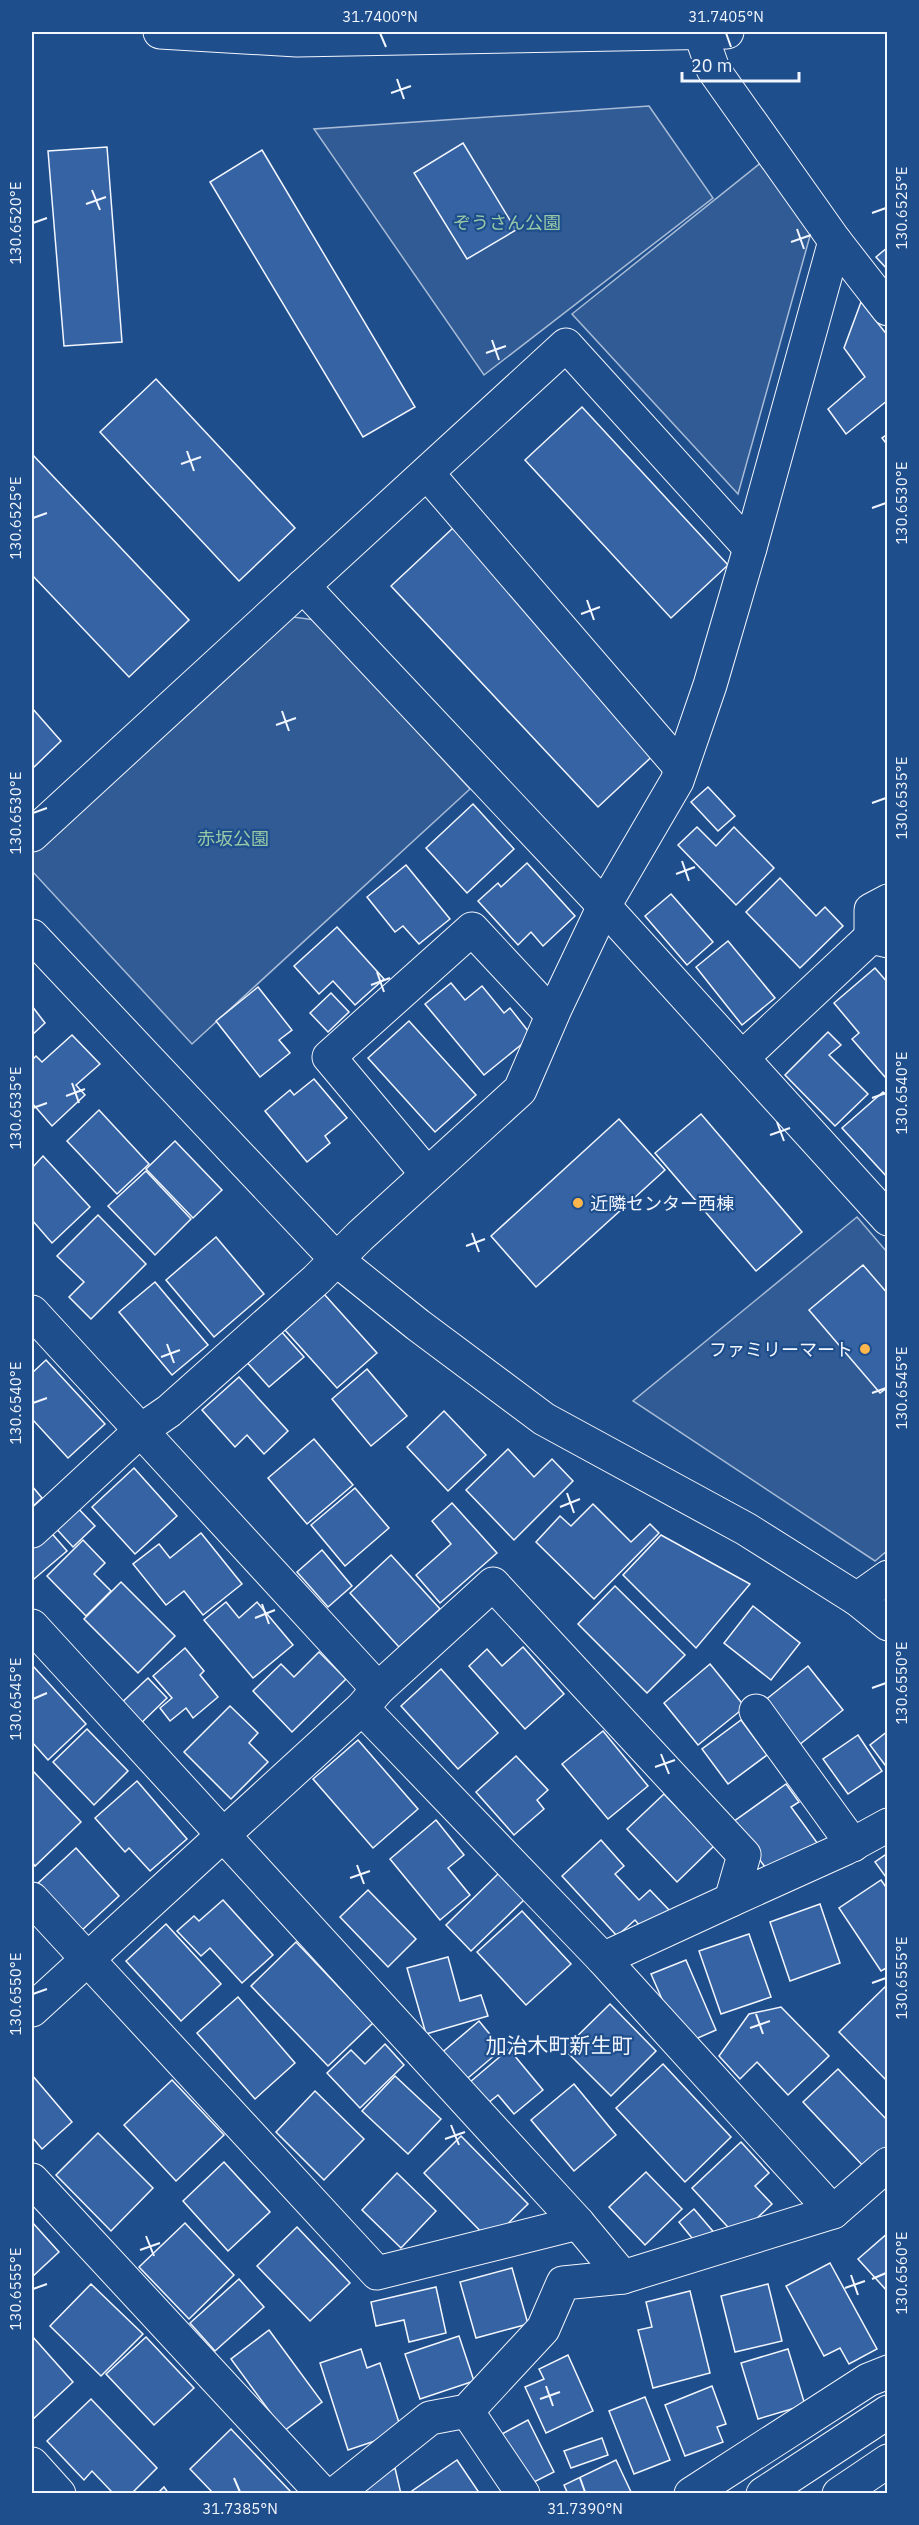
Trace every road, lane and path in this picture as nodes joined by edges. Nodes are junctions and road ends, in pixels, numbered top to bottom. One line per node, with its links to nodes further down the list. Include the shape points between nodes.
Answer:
1 (160, 32): 2 (main road, via 297,40)
2 (700, 32): 3 (main road); 4 (main road, via 713,69)
3 (727, 32)
4 (835, 241): 5 (main road); 7 (main road)
5 (888, 309)
6 (427, 473): 7 (main road, via 566,345); 8 (main road); 9 (main road)
7 (750, 548): 9 (main road)
8 (303, 586): 10 (main road); 12 (main road)
9 (681, 768): 12 (main road)
10 (32, 835)
11 (888, 901): 14 (main road, via 871,910)
12 (604, 906): 15 (main road); 16 (main road)
13 (32, 936): 19 (main road)
14 (879, 939): 16 (main road)
15 (552, 1015): 17 (main road, via 520,1090); 17 (main road, via 472,929 329,1057)
16 (742, 1058): 18 (main road)
17 (427, 1174): 19 (main road)
18 (888, 1219)
19 (338, 1260): 21 (main road, via 169,1411); 24 (main road, via 544,1419 746,1529)
20 (32, 1312): 21 (main road)
21 (140, 1431): 22 (main road); 27 (main road)
22 (32, 1531)
23 (888, 1577): 24 (main road)
24 (857, 1599): 25 (main road)
25 (888, 1624)
26 (32, 1626): 30 (main road)
27 (370, 1698): 30 (main road); 33 (main road, via 493,1584 744,1855); 35 (main road)
28 (756, 1711): 31 (main road)
29 (888, 1826): 31 (main road)
30 (222, 1834): 34 (main road); 40 (main road)
31 (853, 1845): 33 (main road)
32 (32, 1899): 34 (main road)
33 (731, 1900): 35 (main road)
34 (86, 1959): 36 (main road); 40 (main road, via 377,2273)
35 (603, 1959): 39 (main road)
36 (32, 2010)
37 (888, 2164): 39 (main road)
38 (32, 2180): 48 (main road)
39 (833, 2212): 41 (main road)
40 (578, 2223): 41 (main road)
41 (622, 2277): 43 (main road, via 564,2283 543,2329)
42 (888, 2372): 51 (main road, via 868,2380)
43 (467, 2411): 49 (main road, via 430,2418); 50 (main road)
44 (887, 2413): 52 (main road)
45 (888, 2461): 53 (main road)
46 (32, 2464): 47 (main road)
47 (59, 2493)
48 (323, 2493)
49 (335, 2493)
50 (523, 2493)
51 (691, 2493)
52 (763, 2493)
53 (838, 2493)

